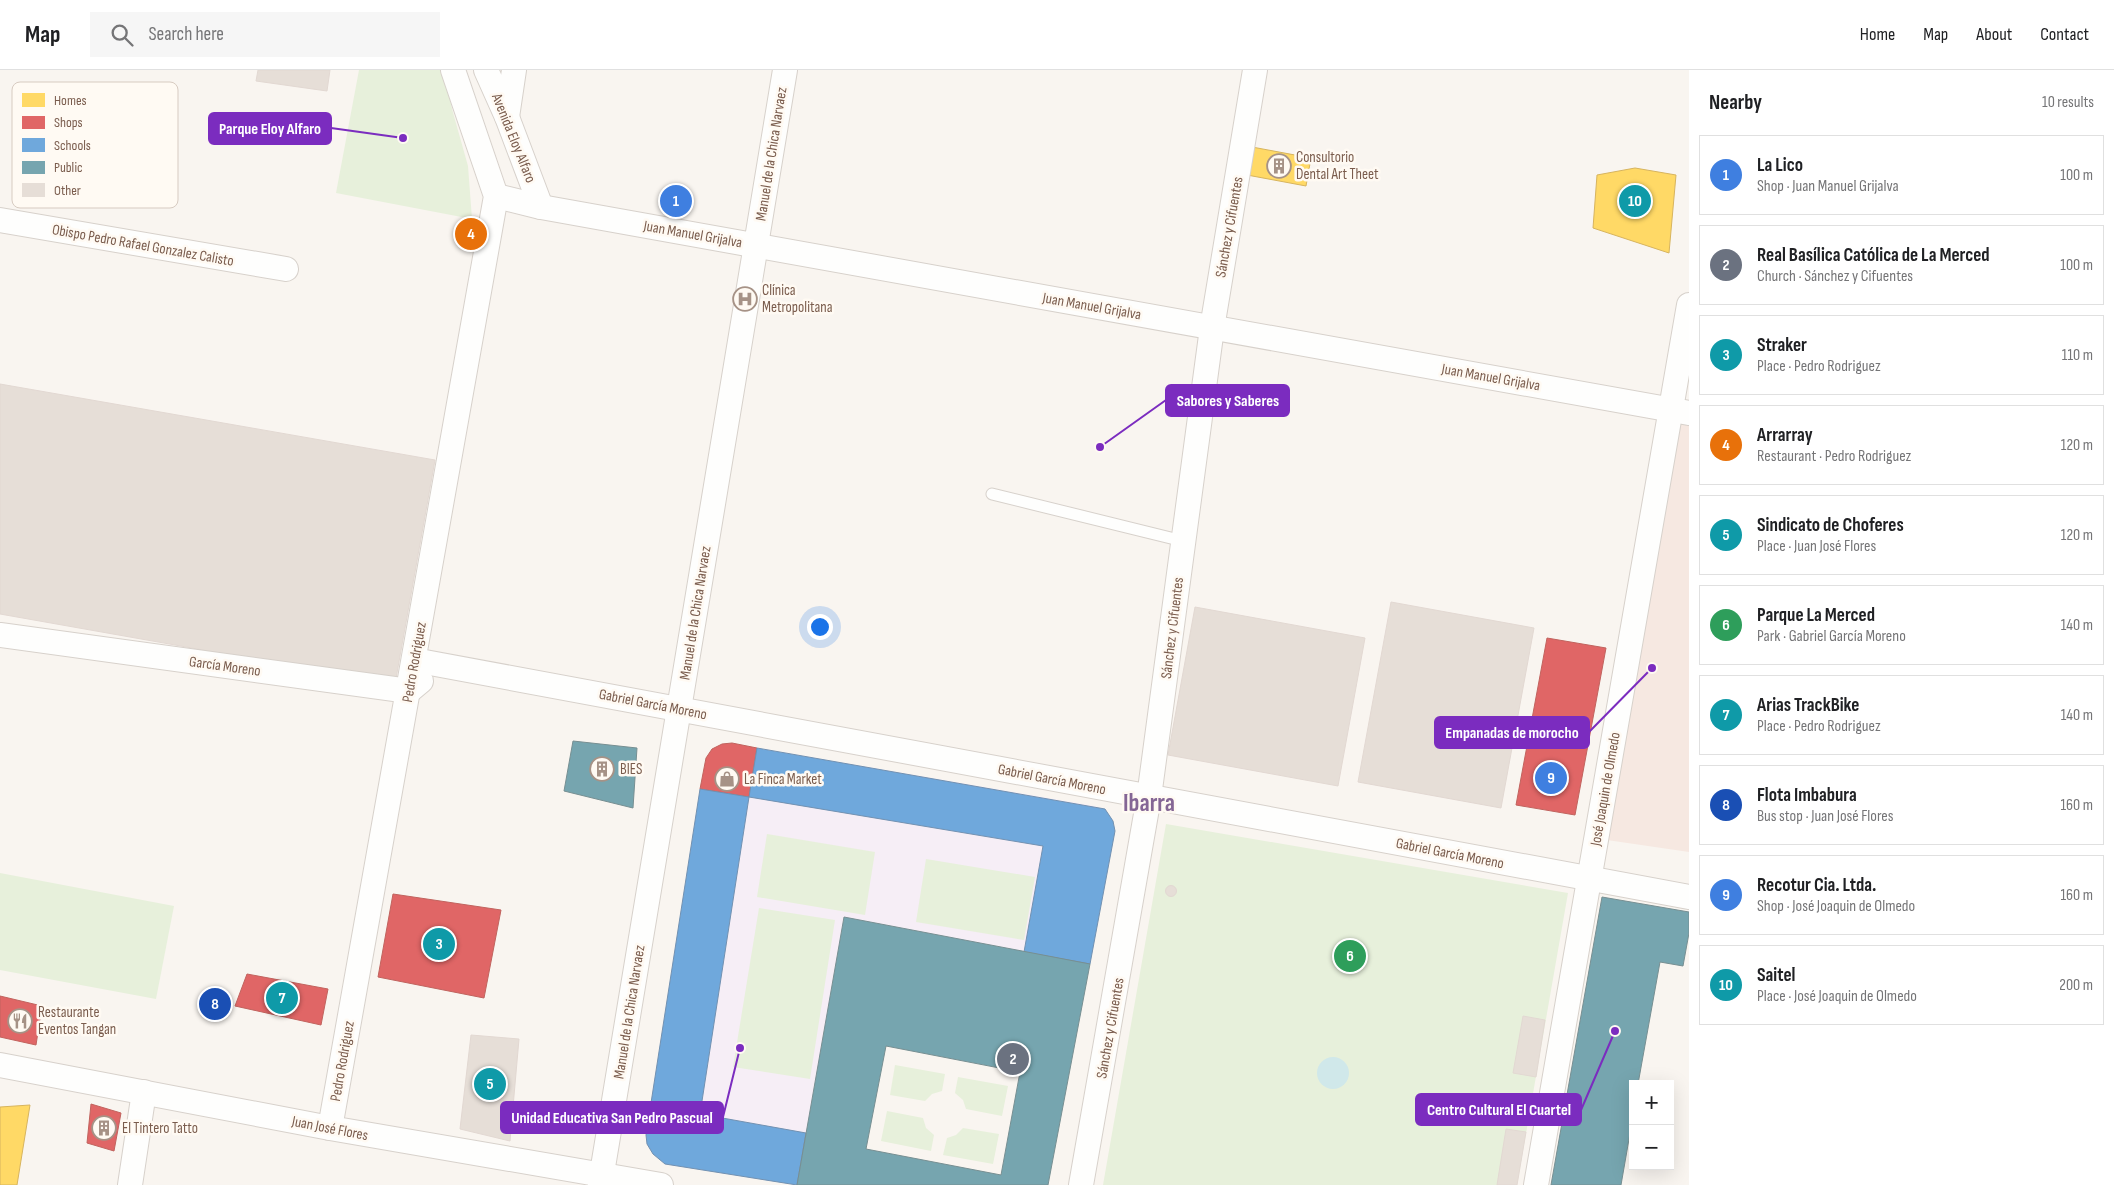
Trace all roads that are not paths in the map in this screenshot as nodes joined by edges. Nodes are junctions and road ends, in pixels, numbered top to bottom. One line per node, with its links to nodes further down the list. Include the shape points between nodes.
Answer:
1 (453, 70): 7 (street)
2 (486, 70): 6 (street, Avenida Eloy Alfaro)
3 (514, 70): 6 (street)
4 (785, 70): 10 (street, Manuel de la Chica Narvaez)
5 (1256, 70): 13 (street, Sánchez y Cifuentes)
6 (507, 117): 8 (street, Avenida Eloy Alfaro)
7 (496, 196): 8 (street, Juan Manuel Grijalva); 18 (street, Pedro Rodriguez)
8 (541, 207): 10 (street, Juan Manuel Grijalva)
9 (0, 220): 11 (street, Obispo Pedro Rafael Gonzalez Calisto)
10 (756, 246): 13 (street, Juan Manuel Grijalva); 21 (street, Manuel de la Chica Narvaez)
11 (286, 269)
12 (1689, 305): 14 (street, José Joaquin de Olmedo)
13 (1212, 328): 14 (street, Juan Manuel Grijalva); 16 (street, Sánchez y Cifuentes)
14 (1680, 411): 23 (street, José Joaquin de Olmedo)
15 (992, 494): 16 (lane)
16 (1183, 541): 22 (street, Sánchez y Cifuentes)
17 (0, 635): 20 (street, García Moreno)
18 (414, 660): 19 (street, Gabriel García Moreno); 20 (street, Pedro Rodriguez)
19 (440, 664): 20 (street); 21 (street, Gabriel García Moreno)
20 (409, 691): 27 (street, Pedro Rodriguez)
21 (679, 709): 22 (street, Gabriel García Moreno); 28 (street, Manuel de la Chica Narvaez)
22 (1150, 797): 23 (street, Gabriel García Moreno); 31 (street, Sánchez y Cifuentes)
23 (1589, 879): 24 (street, Gabriel García Moreno); 32 (street, José Joaquin de Olmedo)
24 (1689, 897)
25 (0, 1065): 26 (street, Juan José Flores)
26 (144, 1092): 27 (street, Juan José Flores); 29 (street)
27 (330, 1128): 28 (street, Juan José Flores)
28 (601, 1180): 30 (street, Juan José Flores)
29 (130, 1185)
30 (661, 1185)
31 (1081, 1185)
32 (1536, 1185)

